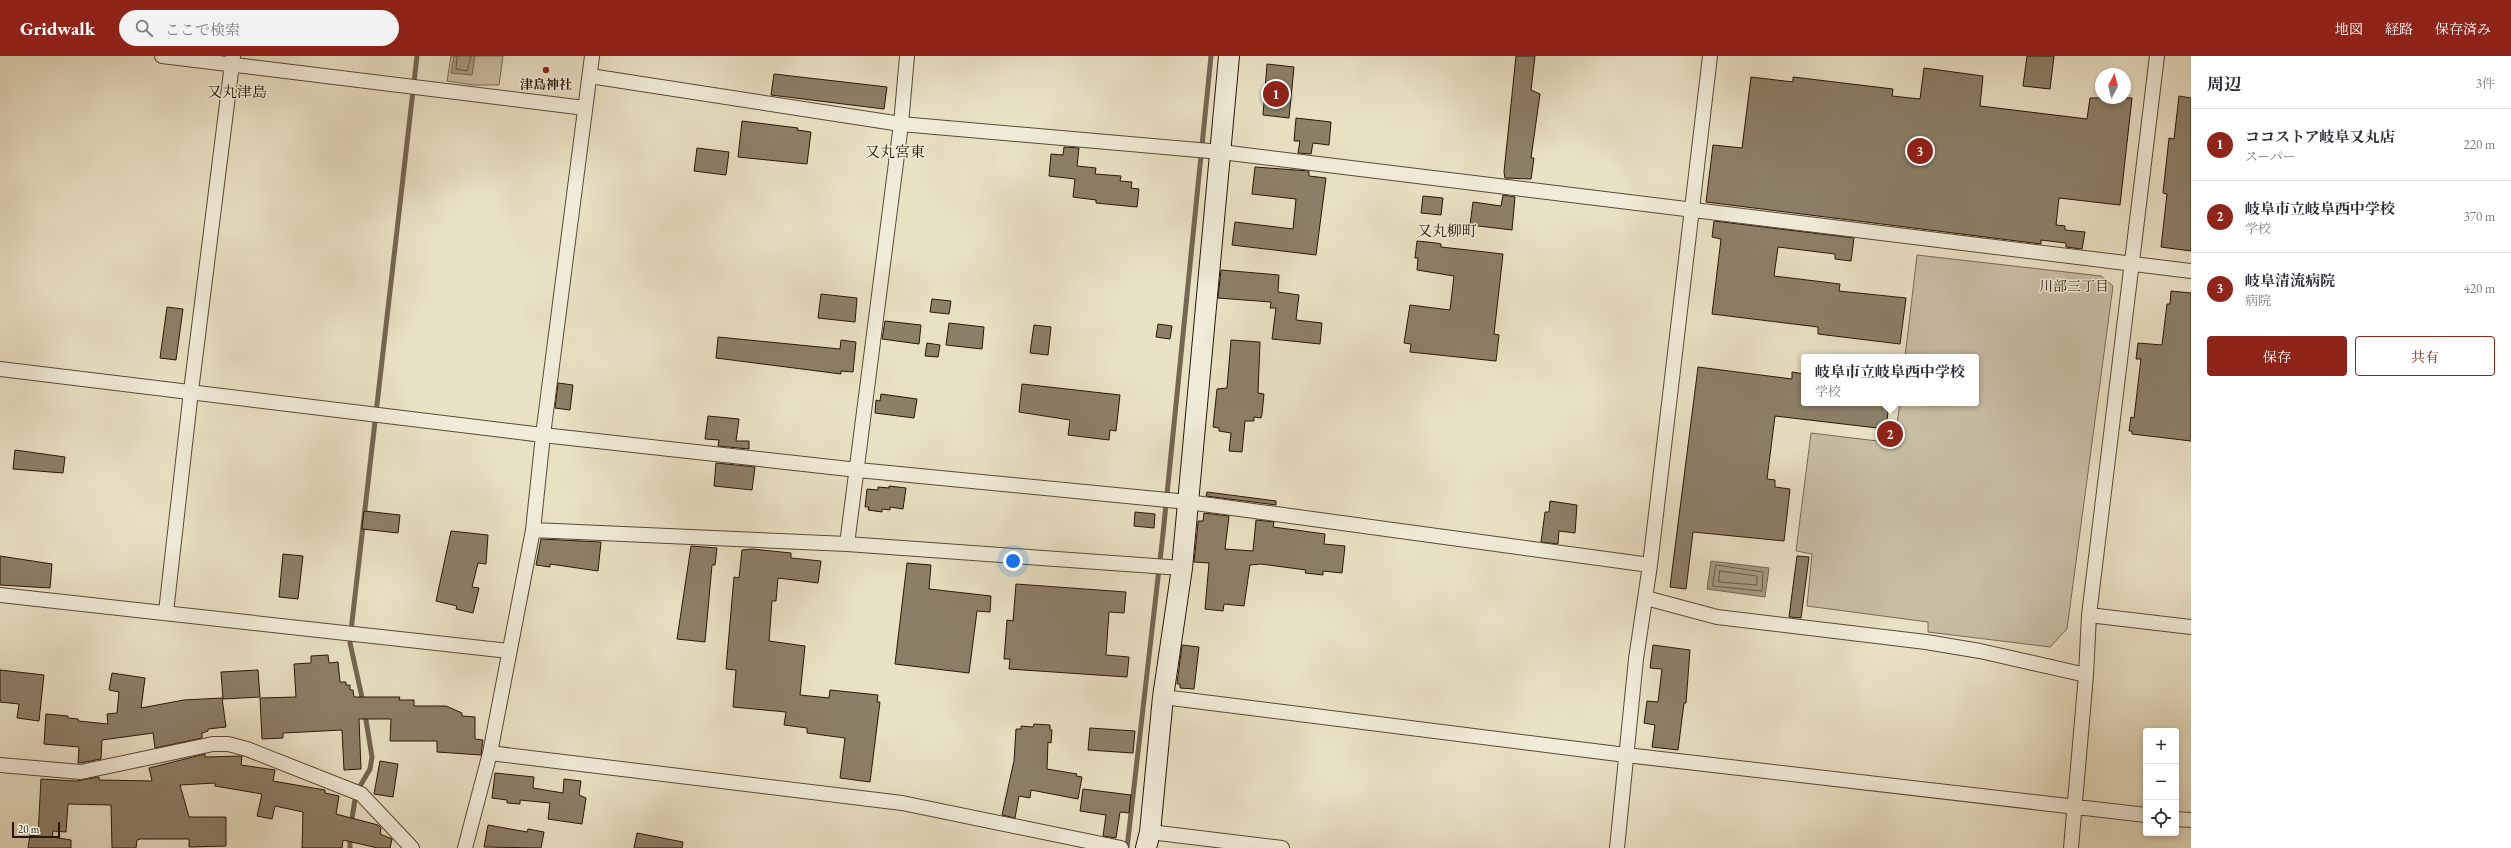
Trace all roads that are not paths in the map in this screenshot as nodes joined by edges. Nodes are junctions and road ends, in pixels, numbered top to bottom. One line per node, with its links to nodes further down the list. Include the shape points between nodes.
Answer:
1 (162, 56): 7 (street)
2 (592, 56): 8 (street)
3 (907, 56): 10 (street)
4 (1229, 56): 11 (street)
5 (1710, 56): 12 (street)
6 (2157, 56): 13 (street)
7 (233, 60): 9 (street); 16 (street)
8 (590, 76): 9 (street); 10 (street)
9 (585, 108): 17 (street)
10 (901, 124): 11 (street); 18 (street)
11 (1221, 152): 12 (street); 19 (street)
12 (1690, 211): 13 (street); 22 (street)
13 (2132, 265): 14 (street); 27 (street)
14 (2191, 271)
15 (0, 369): 16 (street)
16 (191, 391): 17 (street); 26 (street)
17 (543, 434): 18 (street); 20 (street)
18 (858, 470): 19 (street); 21 (street)
19 (1188, 502): 22 (street); 23 (street)
20 (533, 530): 21 (street); 29 (street)
21 (847, 544): 23 (street)
22 (1650, 565): 25 (street)
23 (1182, 568): 31 (street)
24 (0, 595): 26 (street)
25 (1646, 598): 30 (street, via 1717,616 1926,642 1980,651); 33 (street)
26 (166, 612): 29 (street)
27 (2089, 615): 28 (street); 30 (street)
28 (2191, 627)
29 (510, 651): 32 (street)
30 (2086, 675): 35 (street)
31 (1162, 697): 33 (street); 39 (street)
32 (490, 753): 41 (street); 42 (street, via 902,803)
33 (1626, 755): 35 (street); 44 (street)
34 (0, 765): 40 (street, via 81,772 213,744 228,744 248,749 360,794)
35 (2075, 808): 36 (street); 45 (street)
36 (2143, 816)
37 (2179, 819): 38 (street)
38 (2191, 820)
39 (1148, 840): 43 (street)
40 (412, 848)
41 (465, 848)
42 (1121, 848)
43 (1282, 848)
44 (1617, 848)
45 (2071, 848)

